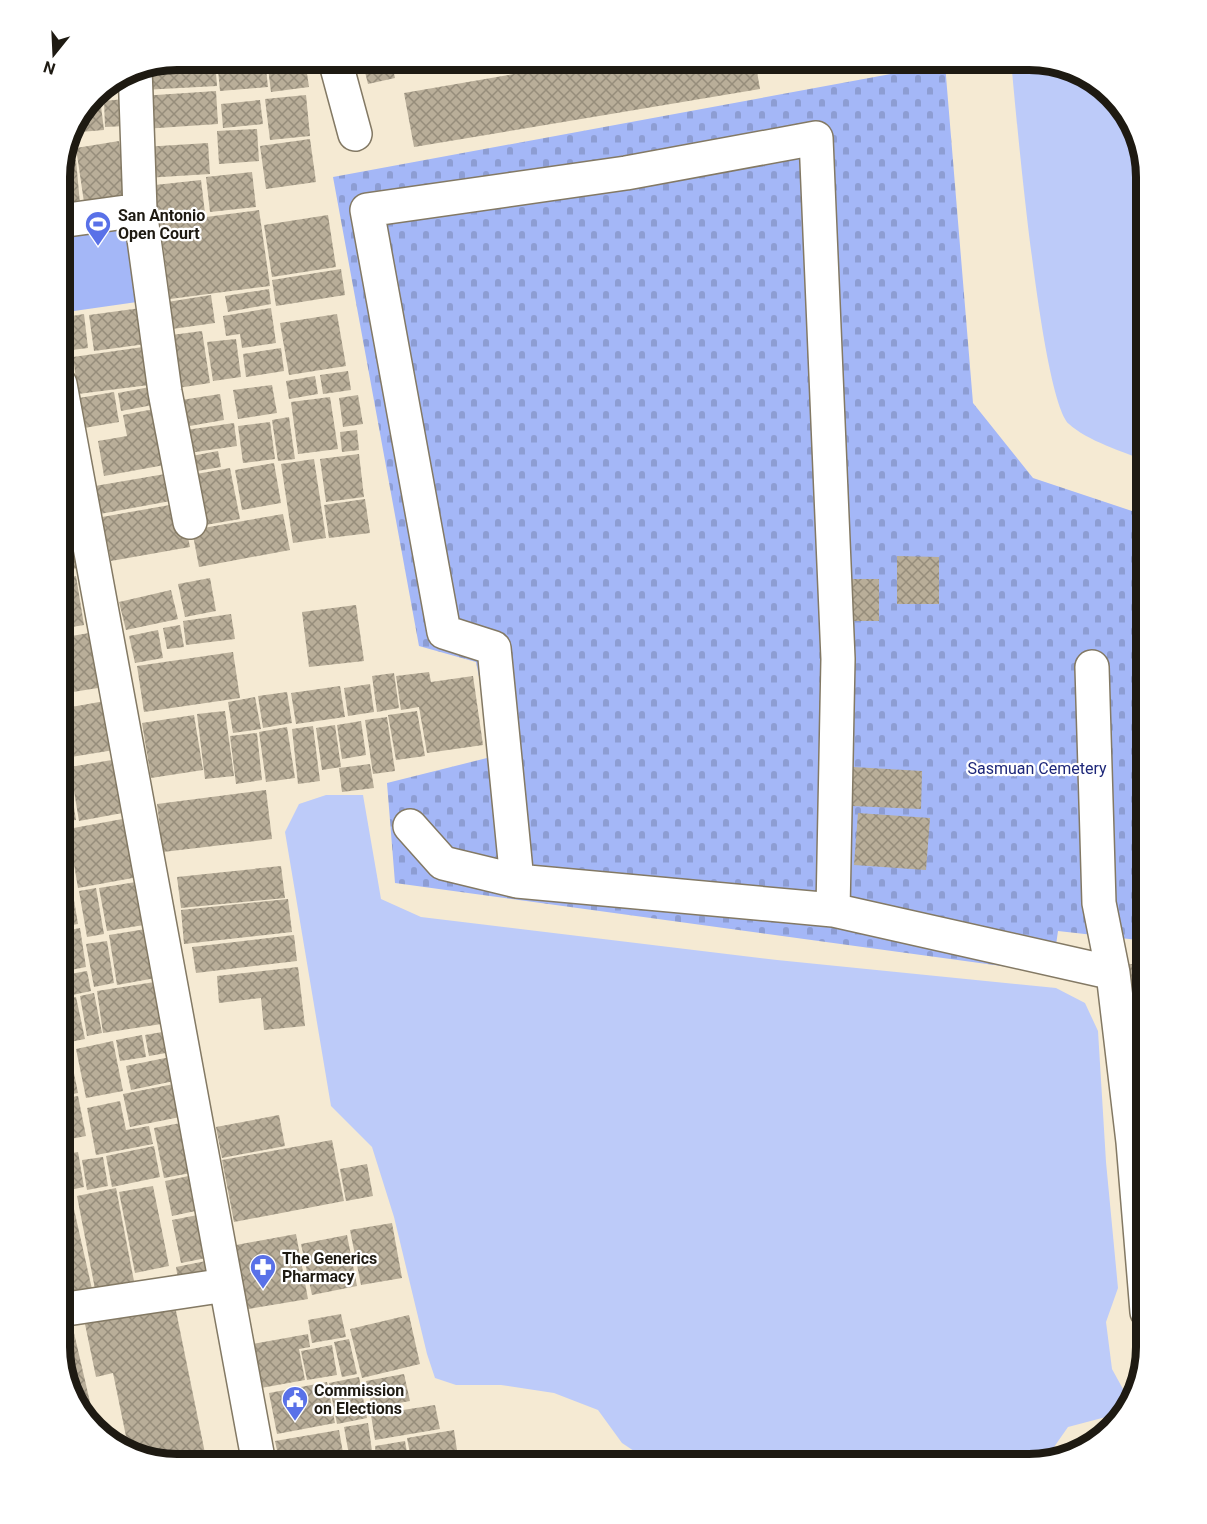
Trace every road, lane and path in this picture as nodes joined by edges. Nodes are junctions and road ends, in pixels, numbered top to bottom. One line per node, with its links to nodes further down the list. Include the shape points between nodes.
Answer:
1 (338, 70): 3 (street)
2 (135, 79): 4 (street)
3 (355, 134)
4 (140, 210): 5 (street); 7 (street, via 165,392)
5 (71, 219)
6 (71, 442): 14 (street)
7 (190, 522)
8 (1092, 667): 12 (street, via 1099,903)
9 (410, 826): 10 (street, via 443,863)
10 (517, 880): 11 (street); 11 (street, via 494,648 444,632 367,210 627,173 816,138 838,658)
11 (833, 910): 12 (street)
12 (1113, 973): 13 (street)
13 (1136, 1178)
14 (226, 1285): 15 (street); 16 (street)
15 (70, 1308)
16 (257, 1454)

